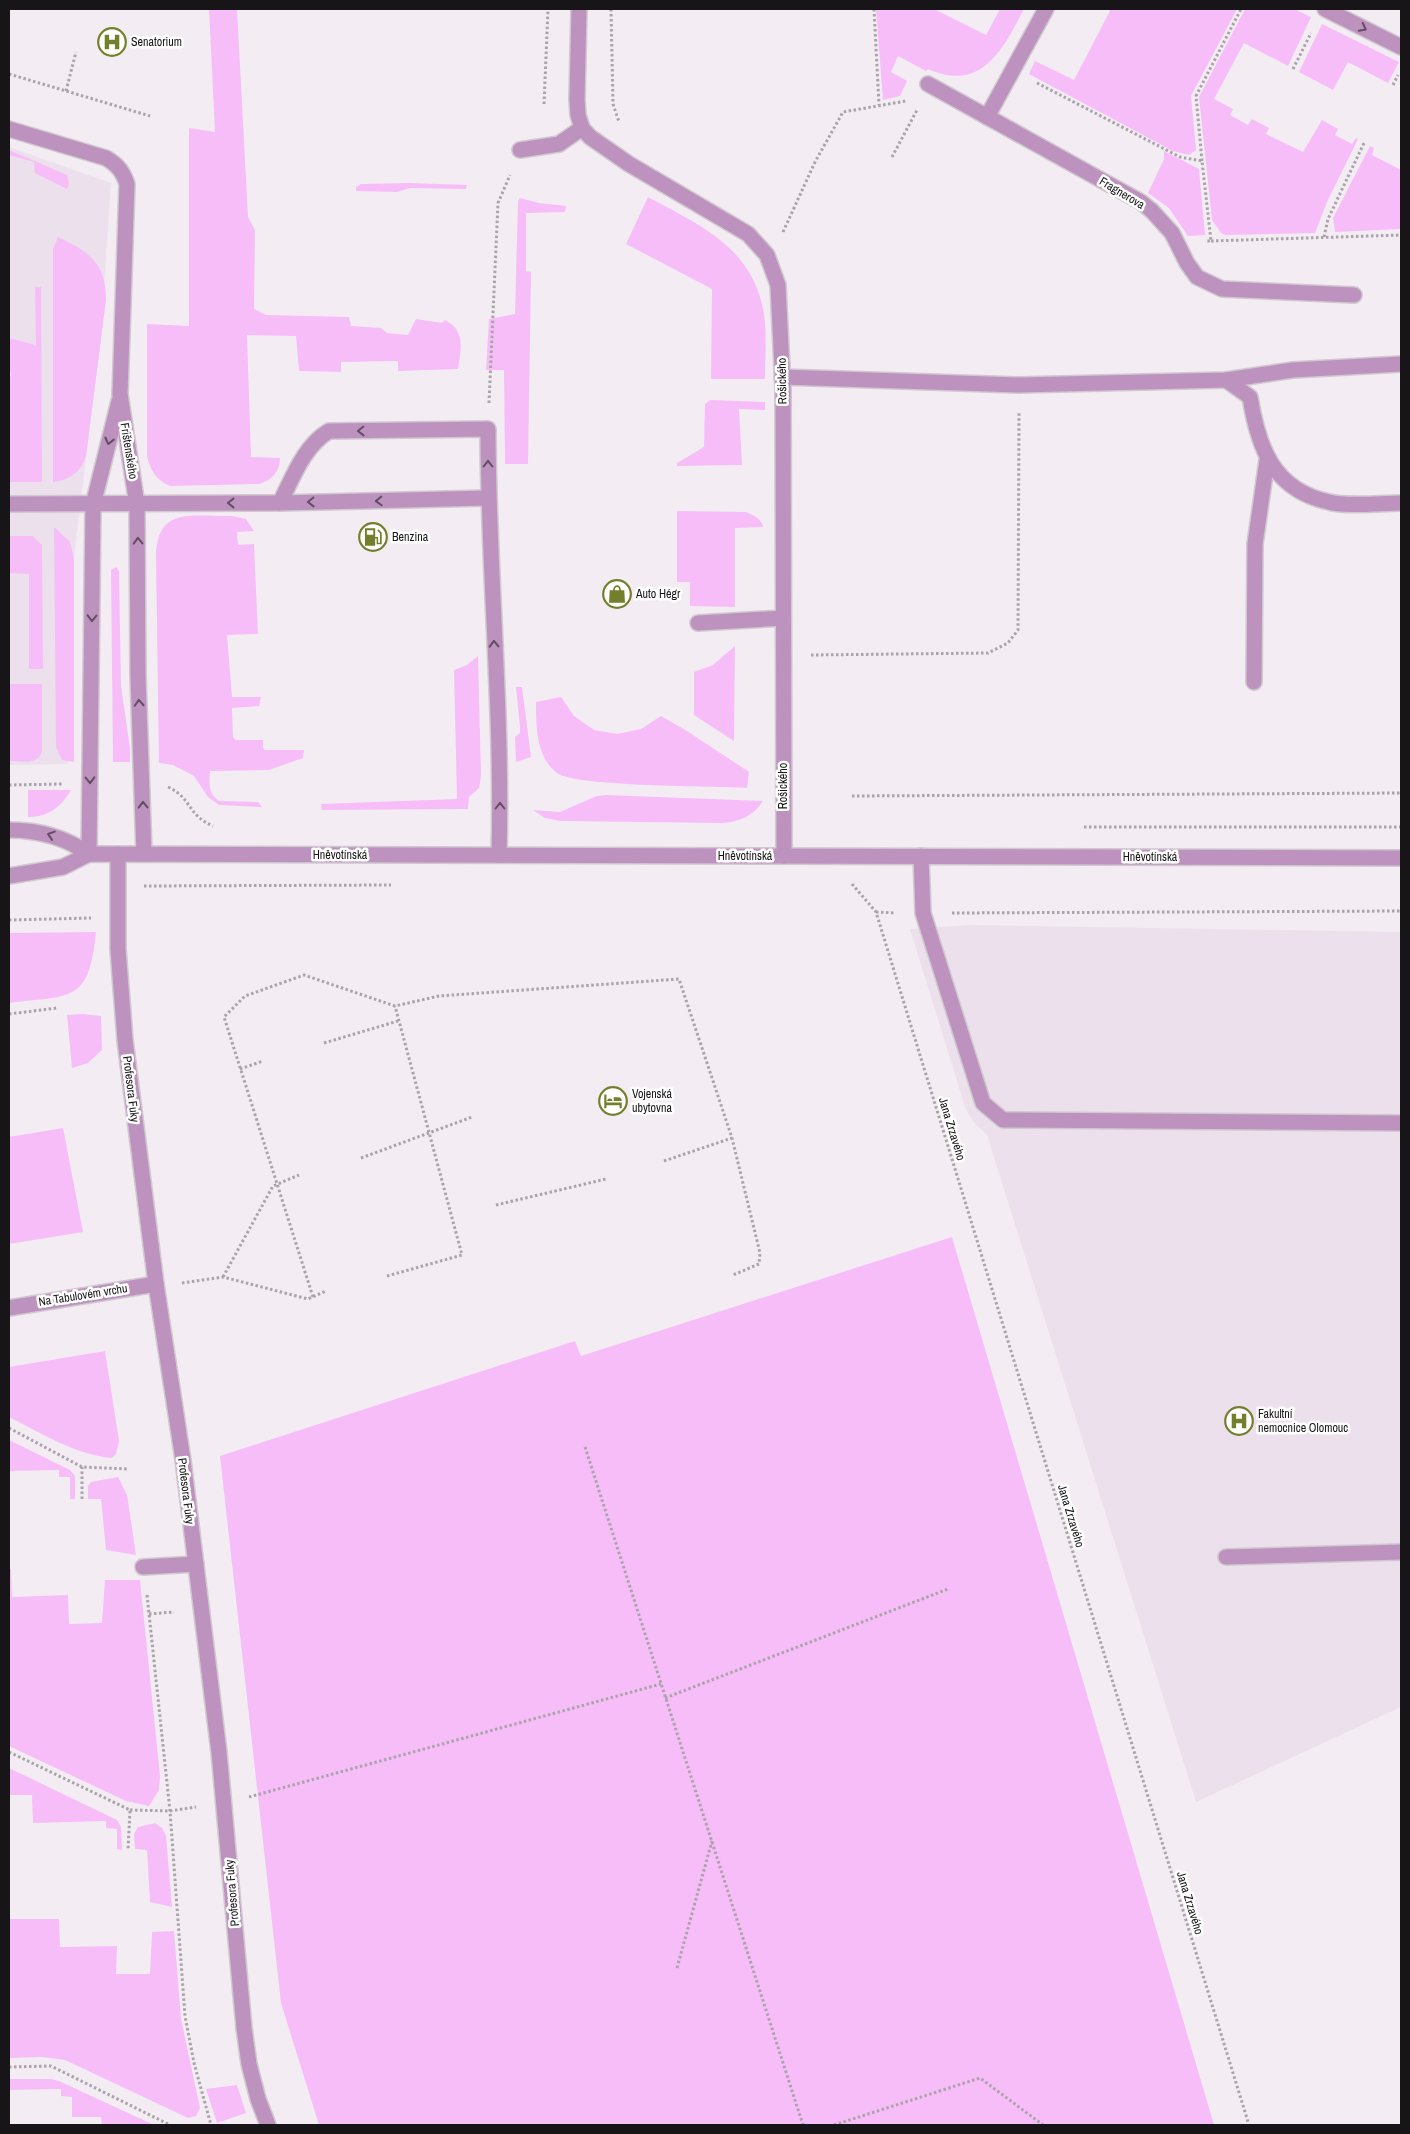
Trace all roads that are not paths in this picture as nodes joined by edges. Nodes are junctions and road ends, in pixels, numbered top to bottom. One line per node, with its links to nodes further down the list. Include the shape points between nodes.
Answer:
1 (576, 9): 7 (street, via 577,99)
2 (1046, 9): 6 (street)
3 (1325, 9): 4 (street, one-way to 4)
4 (1401, 47)
5 (928, 84): 6 (street, Fragnerova)
6 (987, 117): 10 (street, Fragnerova, via 1141,202 1172,233 1197,277 1222,289)
7 (582, 128): 9 (street, via 559,144); 12 (street, Rošického, via 603,147 733,223 759,245 775,271 778,286)
8 (9, 129): 14 (street, Frištenského, via 106,158 124,174 127,184)
9 (520, 150)
10 (1354, 295)
11 (1401, 364): 13 (street, via 1293,370)
12 (782, 376): 13 (street, via 1019,385); 22 (street, Rošického)
13 (1226, 380): 15 (street, via 1250,397 1255,429)
14 (120, 394): 20 (street, one-way to 20); 21 (street, Frištenského)
15 (1267, 460): 18 (street, via 1293,488 1329,503); 24 (street, via 1255,544)
16 (488, 498): 17 (street, one-way to 17); 17 (street, one-way to 17, via 488,429 329,431 318,438 300,463); 29 (street, one-way to 16, via 500,803)
17 (280, 503): 21 (street, one-way to 21)
18 (1401, 503)
19 (9, 504): 20 (street)
20 (93, 505): 21 (street); 26 (street, one-way to 26)
21 (137, 505): 28 (street, Frištenského, one-way to 21)
22 (783, 618): 23 (street); 30 (street, Rošického)
23 (698, 623)
24 (1254, 682)
25 (9, 830): 26 (street, Hněvotínská, one-way to 25, via 78,846 44,833)
26 (89, 854): 27 (street, Hněvotínská); 33 (street, Hněvotínská, via 63,867)
27 (118, 854): 28 (street, Hněvotínská); 35 (street, Profesora Fuky, via 125,1040)
28 (144, 854): 29 (street, Hněvotínská)
29 (499, 855): 30 (street, Hněvotínská)
30 (784, 856): 31 (street, Hněvotínská)
31 (921, 856): 32 (street, Hněvotínská); 34 (street, via 924,913 983,1103 1003,1120)
32 (1401, 858)
33 (9, 876)
34 (1401, 1123)
35 (156, 1284): 36 (street, Na Tabulovém vrchu); 39 (street, Profesora Fuky)
36 (9, 1308)
37 (1401, 1552): 38 (street)
38 (1226, 1557)
39 (196, 1564): 40 (street); 41 (street, Profesora Fuky, via 225,1804 244,2028 258,2099)
40 (143, 1567)
41 (268, 2125)

